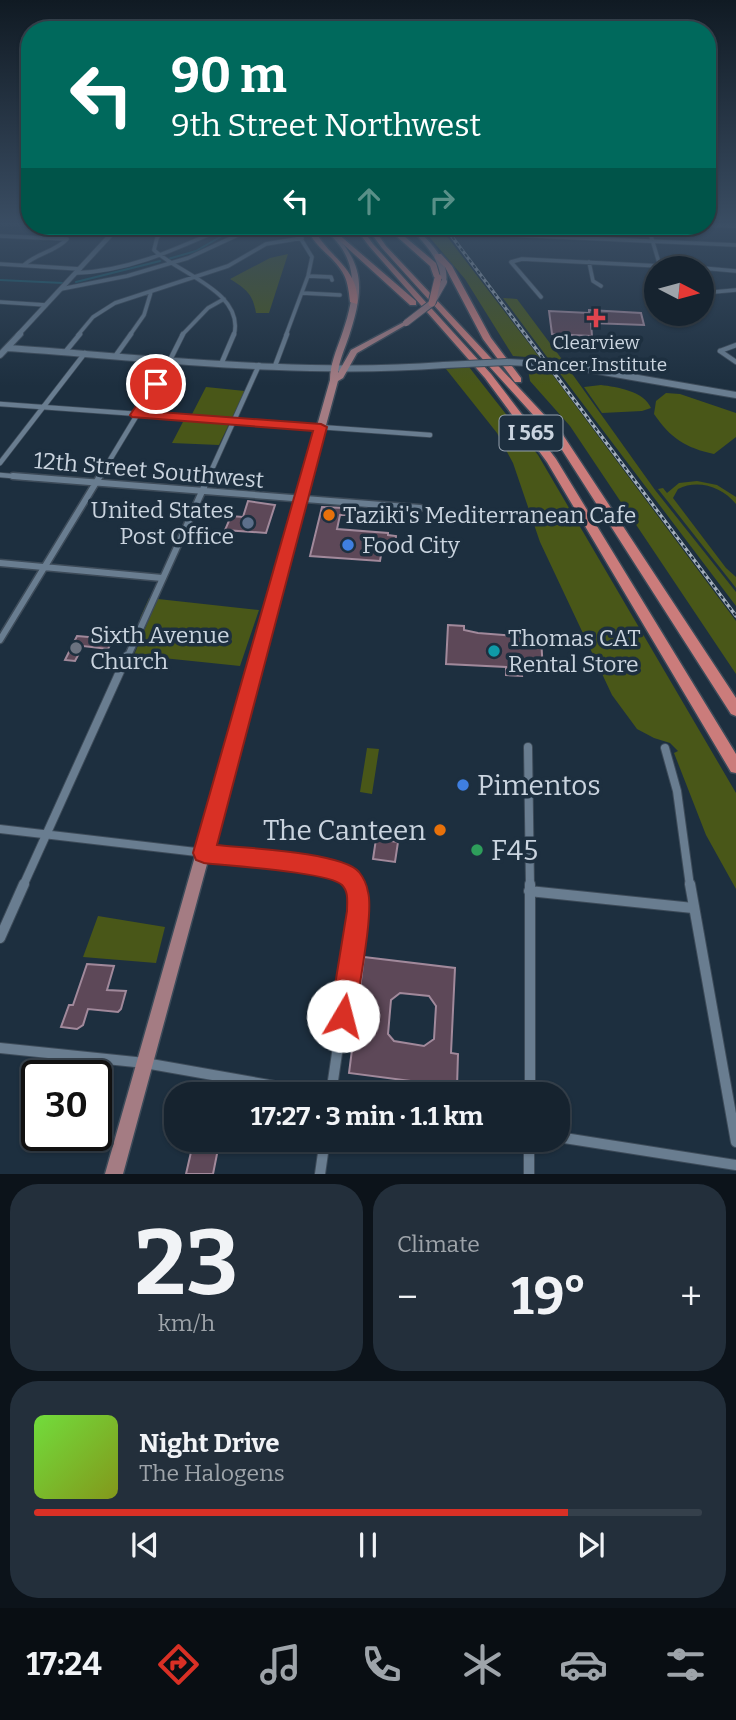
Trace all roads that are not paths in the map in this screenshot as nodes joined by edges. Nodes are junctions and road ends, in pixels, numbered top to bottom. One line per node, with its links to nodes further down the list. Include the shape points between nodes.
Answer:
1 (308, 276): 25 (street)
2 (73, 277): 21 (street)
3 (115, 277): 21 (street)
4 (189, 277): 17 (street)
5 (199, 277): 17 (street)
6 (331, 277): 18 (street)
7 (349, 277): 32 (highway)
8 (357, 277): 32 (main road)
9 (384, 277): 35 (highway)
10 (401, 277): 35 (highway, I 565)
11 (411, 277): 55 (highway, I 565)
12 (439, 277): 19 (highway)
13 (441, 277): 19 (main road)
14 (455, 277): 55 (highway, via 487,339)
15 (524, 277): 28 (street)
16 (592, 277): 20 (street)
17 (193, 279): 23 (street); 29 (street)
18 (332, 280)
19 (441, 280): 33 (highway, bridge)
20 (601, 286)
21 (61, 289): 34 (street)
22 (736, 290): 24 (street)
23 (151, 292): 27 (street); 30 (street)
24 (714, 292)
25 (302, 293): 26 (street); 46 (street)
26 (340, 295)
27 (130, 297): 30 (street); 38 (street, via 93,317)
28 (541, 297)
29 (224, 299): 42 (street, via 191,323); 43 (street, via 233,307 237,321)
30 (149, 301): 41 (street)
31 (0, 302): 34 (street)
32 (354, 302): 47 (main road)
33 (432, 303): 47 (main road, bridge, via 364,345)
34 (46, 305): 37 (street)
35 (436, 318): 69 (highway, I 565, via 488,376 552,461)
36 (736, 345): 44 (street, via 720,351)
37 (3, 347): 38 (street); 40 (street)
38 (66, 351): 39 (street)
39 (85, 353): 41 (street); 50 (street)
40 (0, 355)
41 (116, 355): 42 (street)
42 (170, 358): 43 (street); 51 (street)
43 (222, 362): 45 (street)
44 (736, 362)
45 (259, 365): 46 (street); 52 (street)
46 (275, 366): 47 (street)
47 (338, 369): 48 (street, bridge, via 507,362 563,365); 53 (main road)
48 (736, 395)
49 (0, 404): 50 (street)
50 (44, 408): 51 (street); 56 (street)
51 (136, 415): 52 (street); 58 (street)
52 (233, 422): 53 (street); 59 (street)
53 (321, 427): 54 (street); 60 (main road)
54 (430, 435)
55 (559, 437): 66 (highway, I 565)
56 (0, 463)
57 (0, 475): 58 (street, 12th Street Southwest)
58 (96, 483): 59 (street, 12th Street Southwest); 63 (street)
59 (201, 491): 60 (street, 12th Street Southwest); 64 (street)
60 (300, 501): 61 (street, 12th Street Southwest); 72 (main road)
61 (420, 508)
62 (0, 562): 63 (street)
63 (44, 567): 64 (street); 65 (street)
64 (162, 579): 71 (street)
65 (0, 640)
66 (736, 710)
67 (528, 747): 73 (street)
68 (665, 748): 74 (street, via 677,790)
69 (736, 766)
70 (0, 829): 71 (street)
71 (47, 834): 72 (street); 75 (street)
72 (204, 853): 77 (main road); 79 (street, via 324,867 351,879 358,894 358,911)
73 (529, 891): 74 (street); 80 (street)
74 (694, 908): 82 (street)
75 (0, 938)
76 (0, 1048): 77 (street)
77 (145, 1063): 78 (street); 86 (main road)
78 (252, 1082)
79 (333, 1082)
80 (530, 1082)
81 (570, 1139): 85 (street)
82 (736, 1142)
83 (323, 1152): 87 (street)
84 (529, 1152): 88 (street)
85 (736, 1165)
86 (114, 1174)
87 (320, 1174)
88 (528, 1174)

